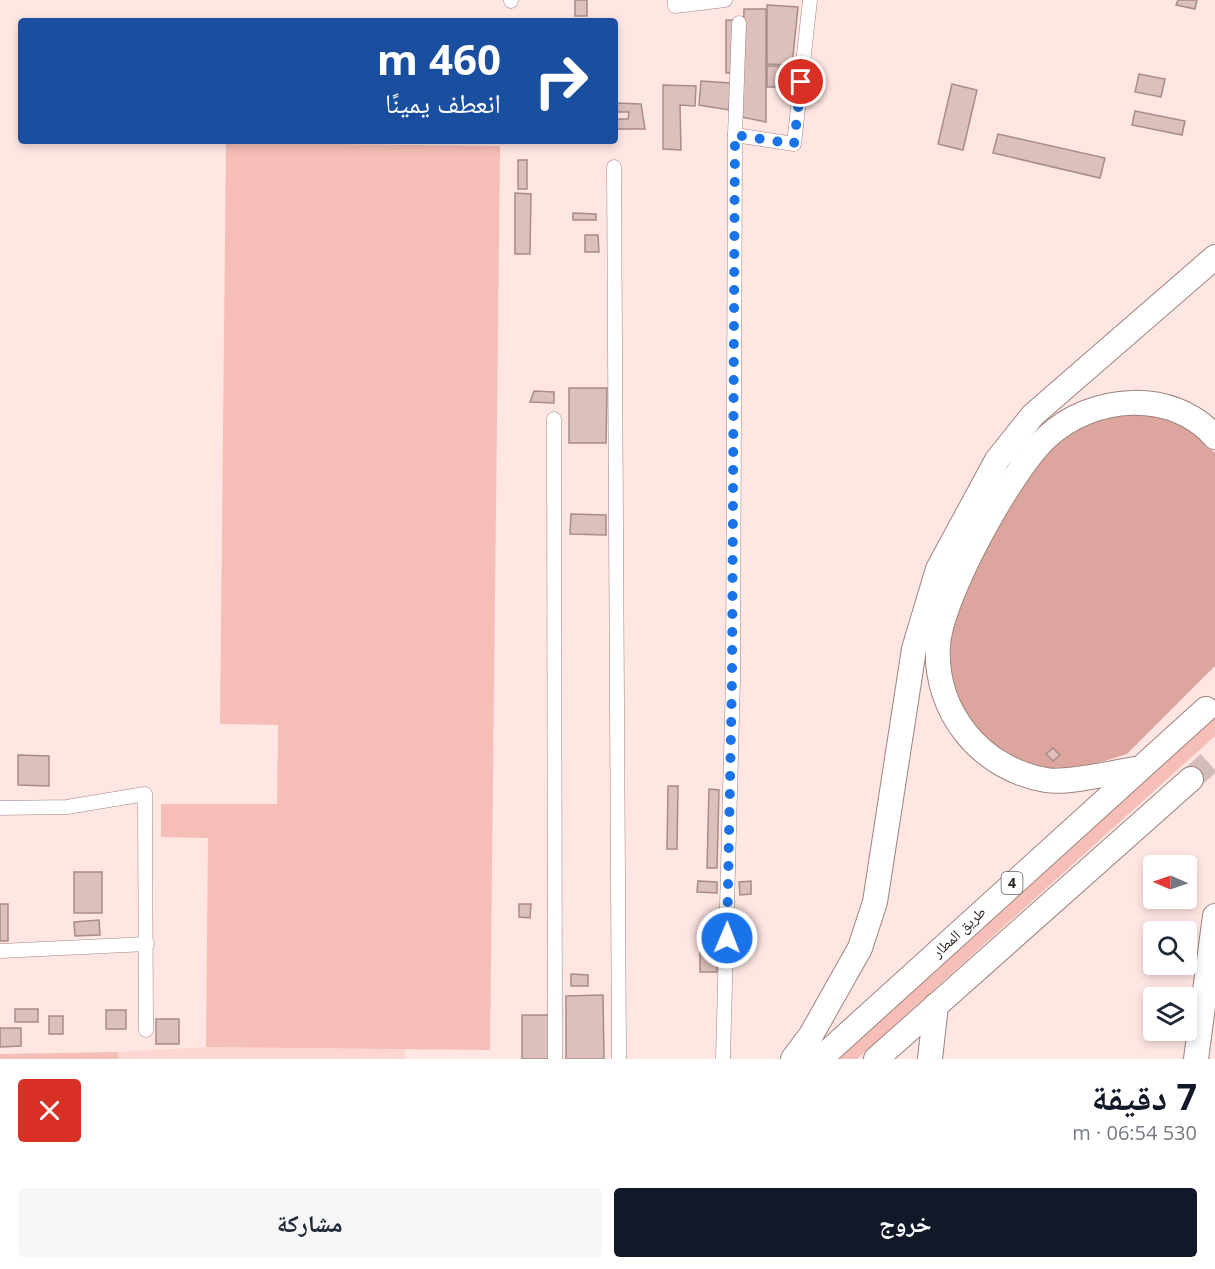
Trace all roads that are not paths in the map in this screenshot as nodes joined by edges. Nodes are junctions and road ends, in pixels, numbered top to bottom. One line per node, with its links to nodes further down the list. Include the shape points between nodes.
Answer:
1 (675, 0): 2 (street, via 675,6)
2 (725, 0)
3 (810, 0): 5 (street, via 794,144)
4 (739, 23): 5 (street)
5 (735, 135): 22 (street, via 733,667)
6 (614, 167): 21 (street)
7 (1215, 256): 23 (highway, via 1034,415 997,460 938,569 914,649 875,902 860,948 811,1035)
8 (554, 419): 20 (street)
9 (1215, 436): 11 (highway, via 1179,411 1145,403 1110,405 1065,423 1032,453 995,510 960,575 938,644 942,688 949,708 972,743 986,756 1021,774 1049,781)
10 (1206, 709): 11 (highway, طريق المطار / 4)
11 (1137, 769): 24 (highway, طريق المطار / 4)
12 (1191, 779): 17 (highway)
13 (0, 808): 15 (street, via 67,807 145,794)
14 (1215, 915): 19 (highway)
15 (147, 944): 16 (street); 18 (street)
16 (0, 951)
17 (936, 1005): 25 (highway); 26 (highway)
18 (146, 1030)
19 (1200, 1032): 27 (highway); 28 (highway)
20 (555, 1059)
21 (619, 1059)
22 (723, 1059)
23 (793, 1059)
24 (820, 1059)
25 (876, 1059)
26 (930, 1059)
27 (1190, 1059)
28 (1196, 1059)

